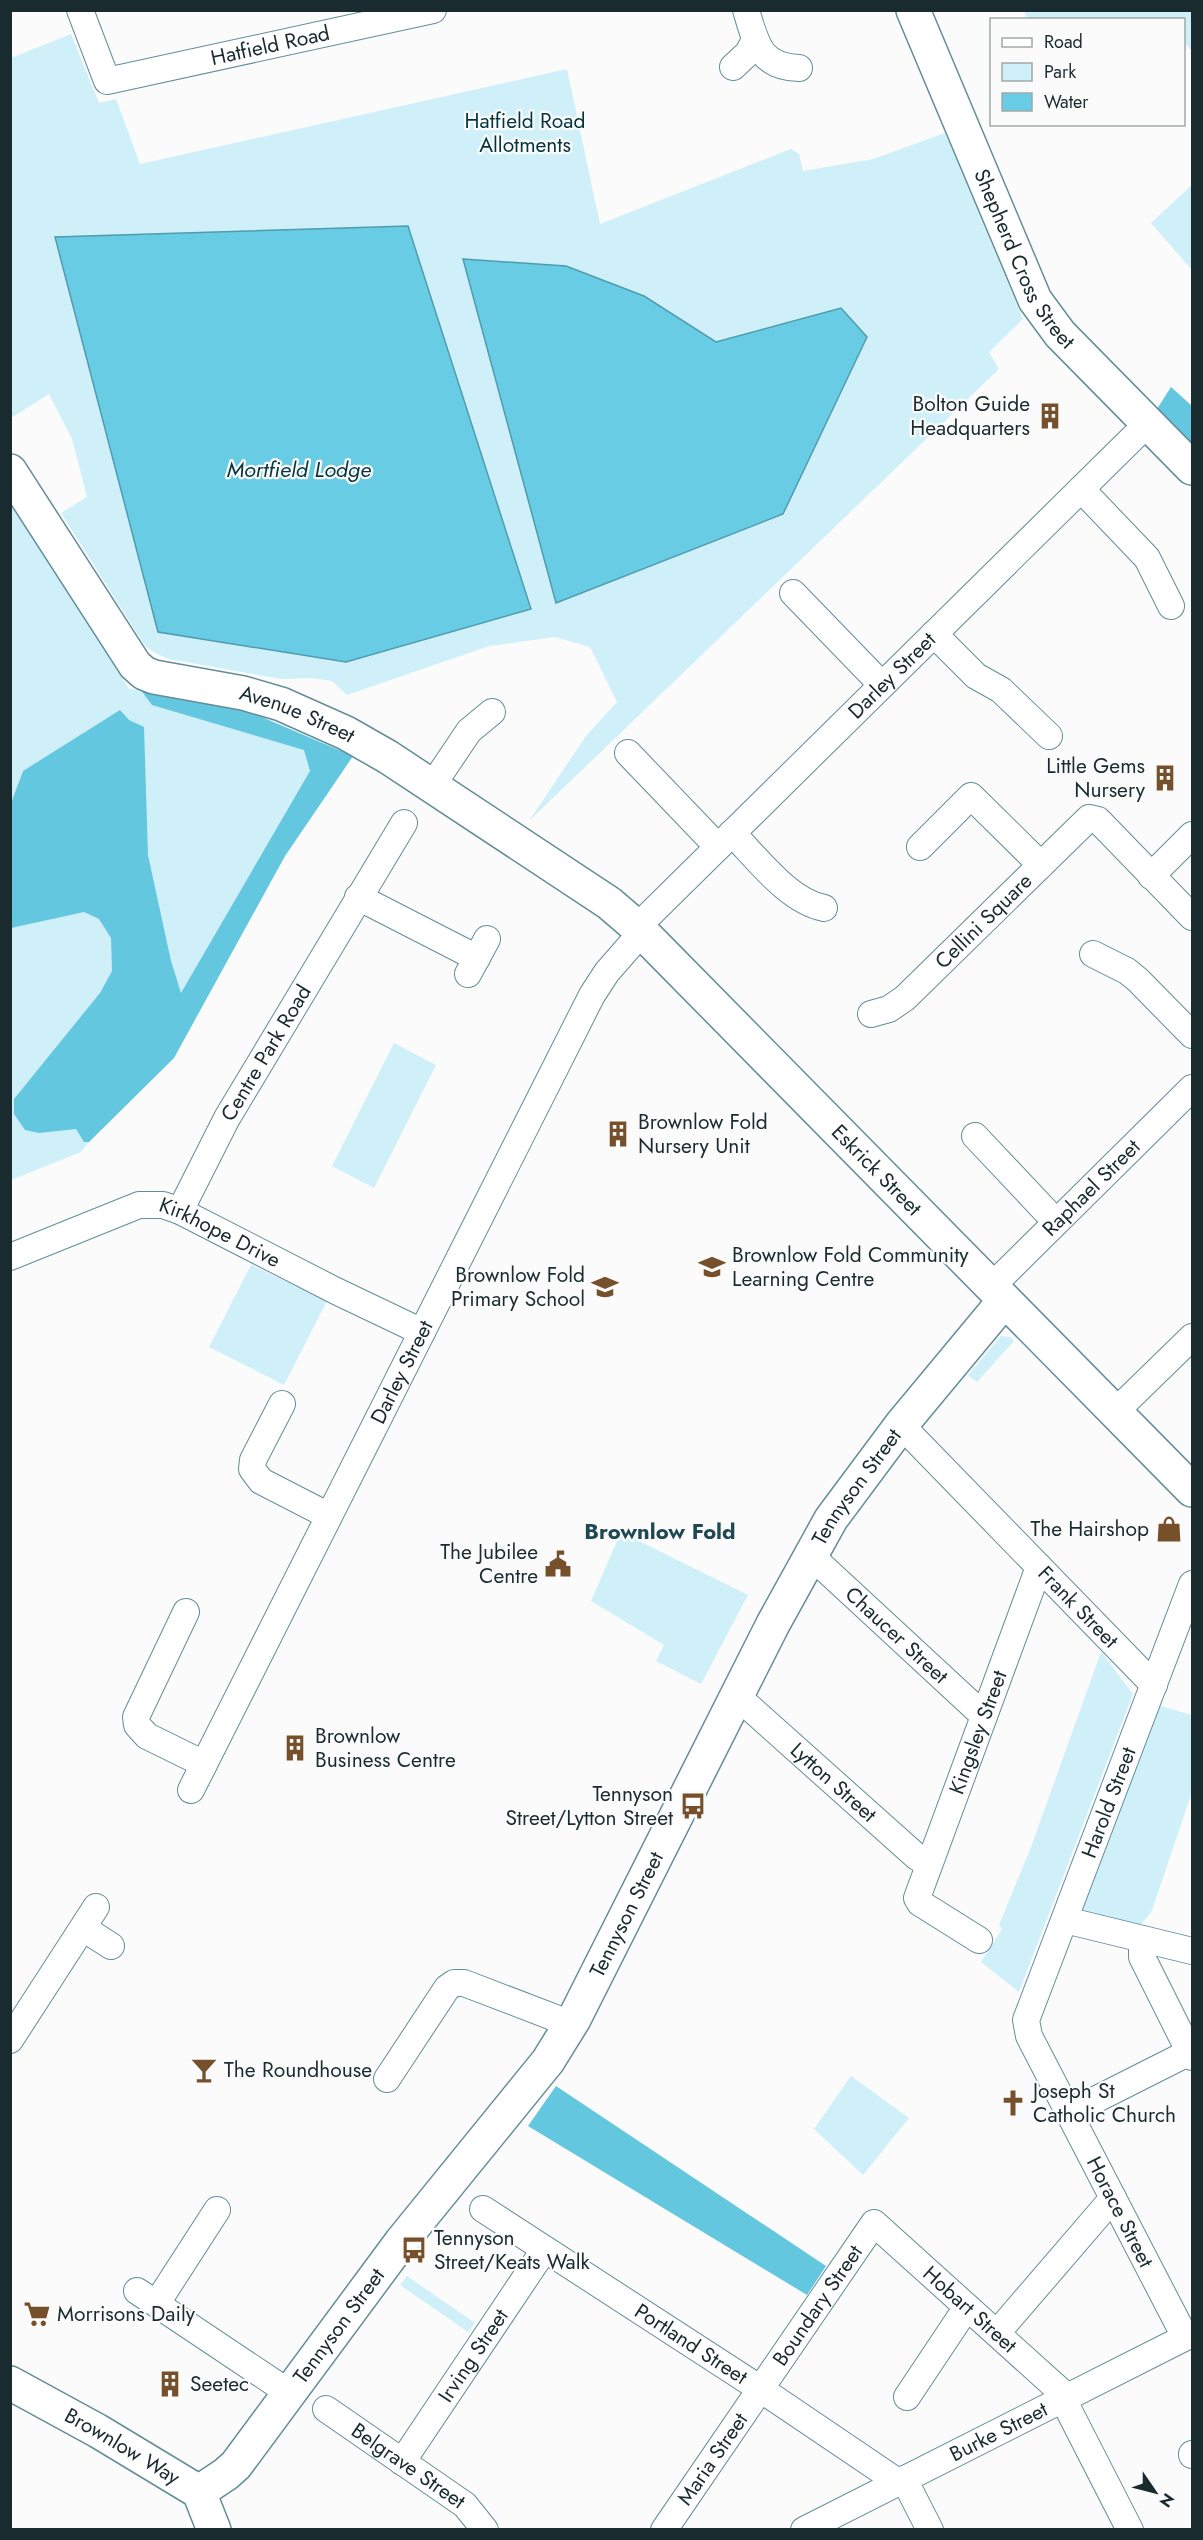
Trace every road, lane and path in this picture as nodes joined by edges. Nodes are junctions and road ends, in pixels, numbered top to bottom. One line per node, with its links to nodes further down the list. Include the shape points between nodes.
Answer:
1 (80, 10): 4 (street, Hatfield Road, via 107,81)
2 (913, 10): 8 (street, Shepherd Cross Street, via 1035,300 1060,334)
3 (746, 11): 5 (street)
4 (418, 12)
5 (755, 40): 6 (street); 7 (street, via 772,62)
6 (733, 67)
7 (799, 68)
8 (1148, 423): 9 (street, Shepherd Cross Street); 11 (street, Darley Street)
9 (1192, 468)
10 (10, 471): 19 (street, Avenue Street, via 127,655 144,673 281,704 370,745)
11 (1081, 489): 13 (street, via 1147,558); 14 (street, Darley Street)
12 (794, 592): 15 (street)
13 (1172, 606)
14 (934, 634): 15 (street, Darley Street); 17 (street, via 976,676 1001,690)
15 (882, 685): 22 (street, Darley Street)
16 (492, 712): 19 (street, via 469,731)
17 (1049, 736)
18 (629, 752): 22 (street)
19 (432, 786): 29 (street, Avenue Street, via 609,903)
20 (404, 824): 26 (street, Centre Park Road)
21 (1192, 835): 25 (street)
22 (725, 840): 27 (street, via 790,891 813,906); 29 (street, Darley Street)
23 (921, 847): 24 (street, via 971,796)
24 (1041, 865): 25 (street, Cellini Square, via 1089,818 1098,820); 32 (street, Cellini Square, via 905,998 889,1009)
25 (1151, 876): 28 (street)
26 (358, 897): 31 (street); 36 (street, Centre Park Road, via 227,1118)
27 (824, 908)
28 (1192, 917)
29 (640, 930): 39 (street, Eskrick Street); 40 (street, Darley Street, via 592,995)
30 (1093, 954): 33 (street, via 1138,980)
31 (477, 957)
32 (871, 1014)
33 (1192, 1035)
34 (1192, 1088): 37 (street, Raphael Street)
35 (975, 1136): 37 (street)
36 (180, 1211): 38 (street, Kirkhope Drive, via 163,1205 139,1204); 40 (street, Kirkhope Drive)
37 (1056, 1222): 39 (street, Raphael Street)
38 (10, 1257)
39 (998, 1294): 43 (street, Eskrick Street); 44 (street, Tennyson Street)
40 (422, 1332): 46 (street, Darley Street)
41 (1192, 1337): 43 (street)
42 (282, 1404): 46 (street, via 252,1468 261,1481)
43 (1116, 1411): 45 (street, Eskrick Street)
44 (901, 1425): 47 (street, Tennyson Street, via 850,1491); 48 (street, Frank Street)
45 (1192, 1490)
46 (329, 1516): 54 (street, Darley Street)
47 (810, 1555): 52 (street, Tennyson Street); 53 (street, Chaucer Street)
48 (1039, 1567): 51 (street, Frank Street); 53 (street, Kingsley Street)
49 (1192, 1584): 51 (street, Harold Street)
50 (186, 1612): 54 (street, via 136,1717 137,1725 147,1736)
51 (1154, 1685): 57 (street, Harold Street)
52 (738, 1698): 56 (street, Lytton Street); 63 (street, Tennyson Street)
53 (984, 1716): 56 (street, Kingsley Street)
54 (204, 1764): 55 (street, Darley Street)
55 (191, 1790)
56 (929, 1864): 59 (street, Kingsley Street, via 917,1898 920,1903)
57 (1065, 1920): 58 (street); 62 (street, Harold Street)
58 (1142, 1939): 61 (street); 65 (street, via 1142,1957)
59 (979, 1940)
60 (111, 1946): 64 (street, via 90,1918)
61 (1192, 1951)
62 (1026, 2020): 67 (street, Horace Street, via 1029,2036)
63 (571, 2024): 66 (street, via 464,1983 454,1983); 78 (street, Tennyson Street, via 548,2061 347,2313)
64 (10, 2040)
65 (1191, 2055): 67 (street)
66 (387, 2079)
67 (1069, 2114): 68 (street, Horace Street)
68 (1113, 2198): 74 (street); 75 (street, Horace Street)
69 (217, 2210): 78 (street, via 147,2297)
70 (483, 2210): 72 (street, Portland Street)
71 (874, 2223): 73 (street, Hobart Street); 77 (street, Boundary Street)
72 (544, 2250): 77 (street, Portland Street); 82 (street, Irving Street)
73 (967, 2307): 74 (street, Hobart Street); 79 (street, via 923,2361)
74 (996, 2333): 80 (street, Hobart Street)
75 (1189, 2335): 80 (street, Burke Street)
76 (12, 2386): 84 (street, Brownlow Way, via 98,2431)
77 (759, 2388): 83 (street, Portland Street); 87 (street, Maria Street)
78 (291, 2394): 84 (street, Tennyson Street, via 236,2465)
79 (907, 2397)
80 (1065, 2398): 83 (street, Burke Street); 90 (street, Hobart Street)
81 (326, 2409): 82 (street, Belgrave Street)
82 (402, 2462): 86 (street, Belgrave Street, via 465,2505)
83 (901, 2481): 88 (street, Burke Street); 89 (street)
84 (198, 2492): 85 (street, Brownlow Way)
85 (214, 2529)
86 (485, 2529)
87 (663, 2529)
88 (804, 2529)
89 (930, 2529)
90 (1130, 2529)

